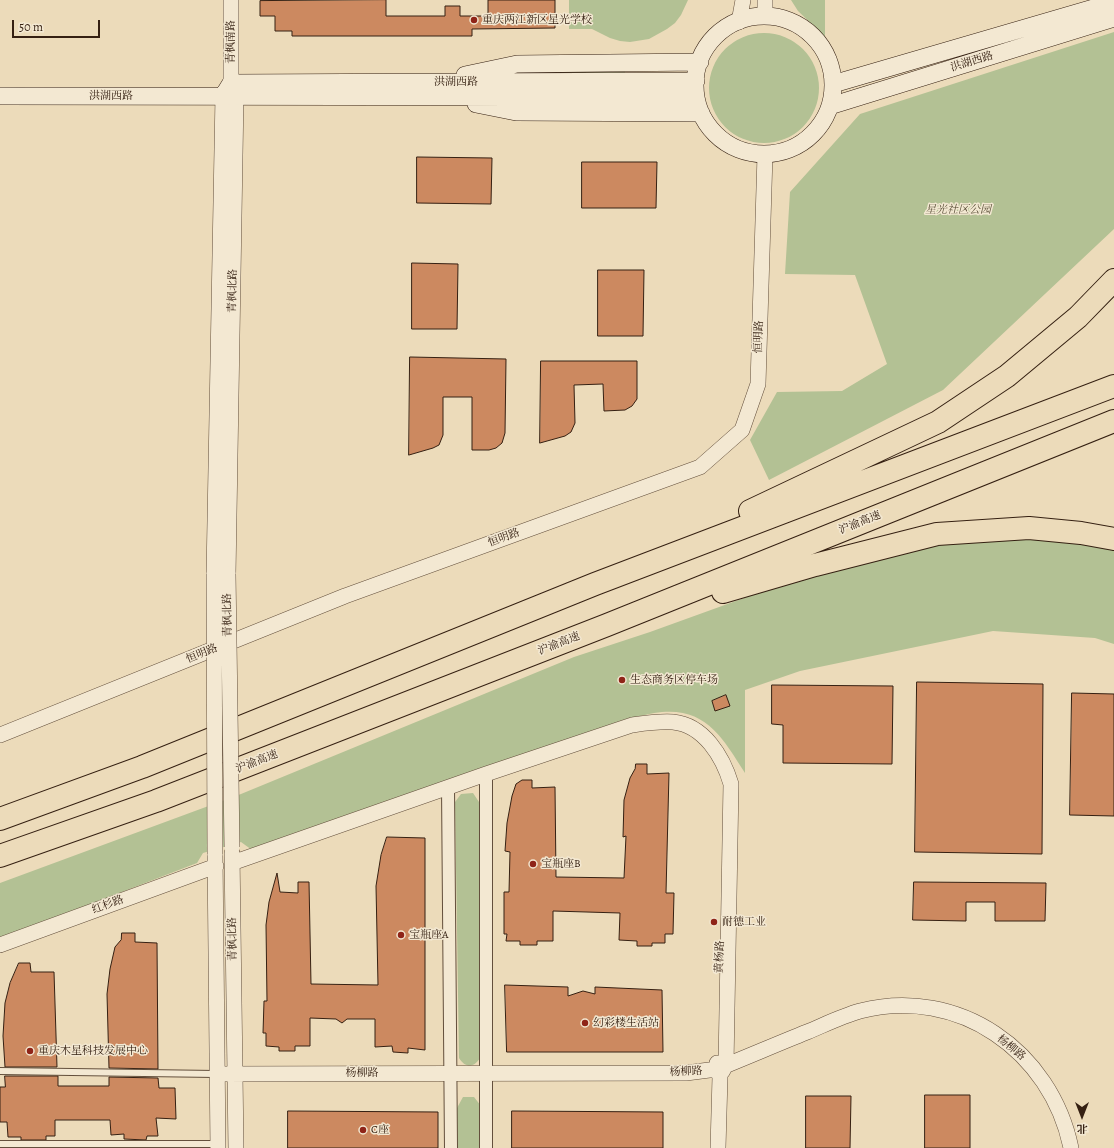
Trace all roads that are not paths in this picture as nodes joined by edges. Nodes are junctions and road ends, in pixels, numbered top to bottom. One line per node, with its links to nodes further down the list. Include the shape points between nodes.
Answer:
1 (231, 0): 10 (street, 青枫南路)
2 (743, 0): 6 (street)
3 (1114, 2): 8 (main road, 洪湖西路)
4 (765, 8): 6 (main road); 8 (main road, via 807,31 821,45 830,63)
5 (1114, 18): 13 (main road, 洪湖西路)
6 (739, 22): 7 (main road, via 729,26 713,39)
7 (700, 62): 9 (main road, via 517,64); 12 (main road)
8 (833, 84): 13 (main road)
9 (433, 89): 10 (main road, 洪湖西路); 12 (main road, 洪湖西路); 12 (main road, via 516,112)
10 (230, 92): 11 (main road, 洪湖西路); 19 (street, 青枫北路)
11 (0, 96)
12 (697, 97): 14 (main road, via 711,129 726,142 743,151)
13 (830, 106): 14 (main road, via 820,126 804,141 784,151)
14 (765, 155): 22 (street, 恒明路, via 758,384 742,430 700,467 345,596)
15 (1114, 280): 20 (highway, via 1078,317 1007,376 938,422)
16 (1114, 386): 20 (highway)
17 (1114, 421): 21 (highway, 沪渝高速)
18 (1114, 539): 21 (highway, via 1081,532 1029,528 937,534 815,565)
19 (221, 574): 27 (street, 青枫北路, bridge); 28 (street, 青枫北路, bridge)
20 (595, 584): 25 (highway, via 142,767)
21 (607, 625): 26 (highway, 沪渝高速, via 163,798)
22 (0, 735)
23 (486, 774): 24 (street); 30 (street, 黄杨路, via 632,725 674,722 691,727 706,738 724,766 726,788); 35 (street)
24 (448, 787): 28 (street); 34 (street)
25 (0, 819)
26 (0, 856)
27 (215, 860): 29 (street, 红杉路); 32 (street, 青枫北路)
28 (232, 863): 33 (street, 青枫北路)
29 (0, 945)
30 (721, 1070): 35 (street, 杨柳路, via 701,1081 686,1082); 42 (street, 黄杨路); 43 (street, 杨柳路, via 862,1020 907,1016 950,1023 976,1034 1005,1052 1022,1067 1049,1108 1059,1130); 44 (street, 杨柳路, via 861,1011 899,1006 929,1008 975,1022 995,1034 1029,1062 1059,1108)
31 (0, 1071): 32 (lane)
32 (218, 1078): 33 (street, 杨柳路); 38 (street, 青枫北路)
33 (235, 1078): 34 (street, 杨柳路); 39 (street, 青枫北路)
34 (450, 1078): 35 (street, 杨柳路); 40 (street)
35 (486, 1078): 41 (street)
36 (0, 1144): 37 (lane)
37 (37, 1146): 38 (lane)
38 (218, 1146)
39 (236, 1148)
40 (451, 1148)
41 (486, 1148)
42 (718, 1148)
43 (1063, 1148)
44 (1071, 1148)

